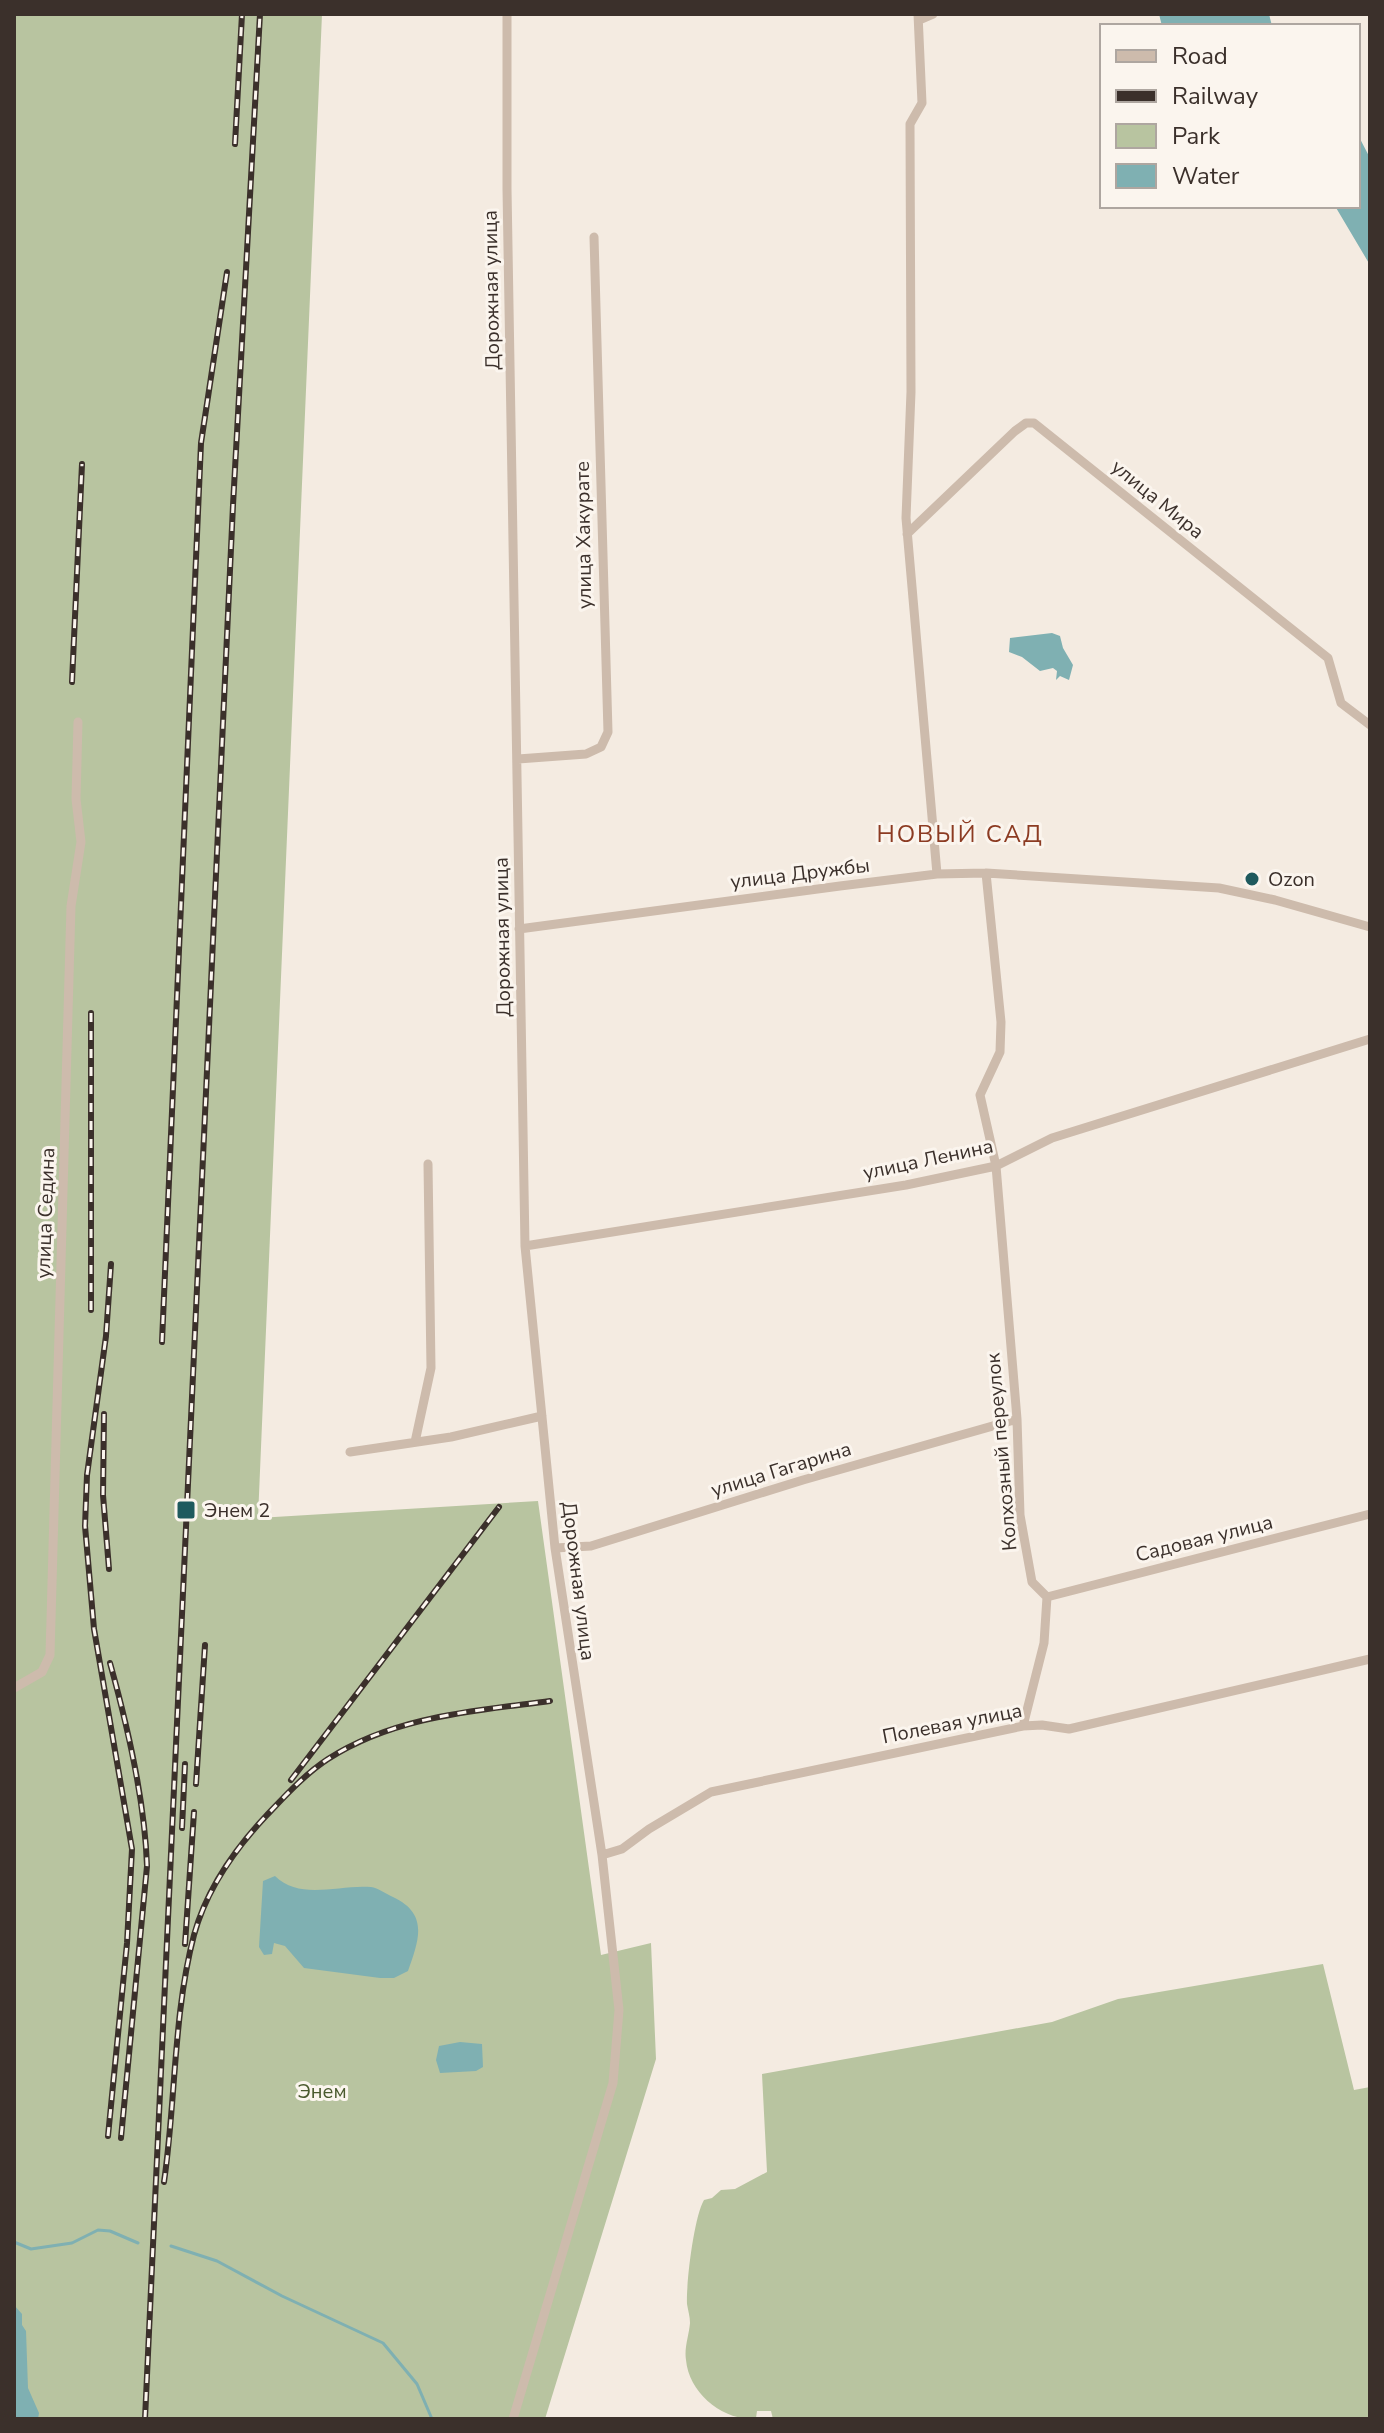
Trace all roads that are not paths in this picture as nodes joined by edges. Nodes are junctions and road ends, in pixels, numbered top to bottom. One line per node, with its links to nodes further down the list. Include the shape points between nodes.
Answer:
1 (507, 14): 8 (street, Дорожная улица)
2 (933, 14): 3 (street)
3 (919, 17): 5 (street, via 922,103 910,124)
4 (594, 237): 8 (street, улица Хакурате, via 608,732 601,747 586,754)
5 (907, 534): 7 (street, улица Мира, via 1015,431 1034,423 1328,658 1341,703); 10 (street)
6 (78, 722): 25 (street, улица Седина, via 81,842 71,906 50,1655 42,1672)
7 (1370, 725)
8 (518, 759): 12 (street, Дорожная улица)
9 (986, 873): 10 (street, улица Дружбы); 11 (street, улица Дружбы, via 1219,888); 15 (street, via 1001,1022 1000,1052 980,1095)
10 (937, 874): 12 (street, улица Дружбы)
11 (1370, 927)
12 (519, 929): 16 (street, Дорожная улица)
13 (1370, 1039): 15 (street, улица Ленина, via 1052,1138)
14 (428, 1164): 19 (street, via 431,1368)
15 (996, 1166): 16 (street, улица Ленина); 18 (street, Колхозный переулок)
16 (525, 1246): 17 (street, Дорожная улица)
17 (542, 1416): 19 (street); 22 (street, Дорожная улица)
18 (1017, 1419): 22 (street, улица Гагарина, via 591,1546); 23 (street, Колхозный переулок, via 1023,1528 1032,1582)
19 (415, 1442): 20 (street)
20 (350, 1452)
21 (1370, 1514): 23 (street, Садовая улица)
22 (555, 1548): 27 (street, Дорожная улица)
23 (1047, 1597): 26 (street, via 1044,1643)
24 (1370, 1659): 26 (street, Полевая улица, via 1069,1729)
25 (14, 1688)
26 (1023, 1726): 27 (street, Полевая улица, via 711,1792 622,1849)
27 (602, 1855): 28 (street, Дорожная улица, via 619,2010 613,2083)
28 (513, 2419)

